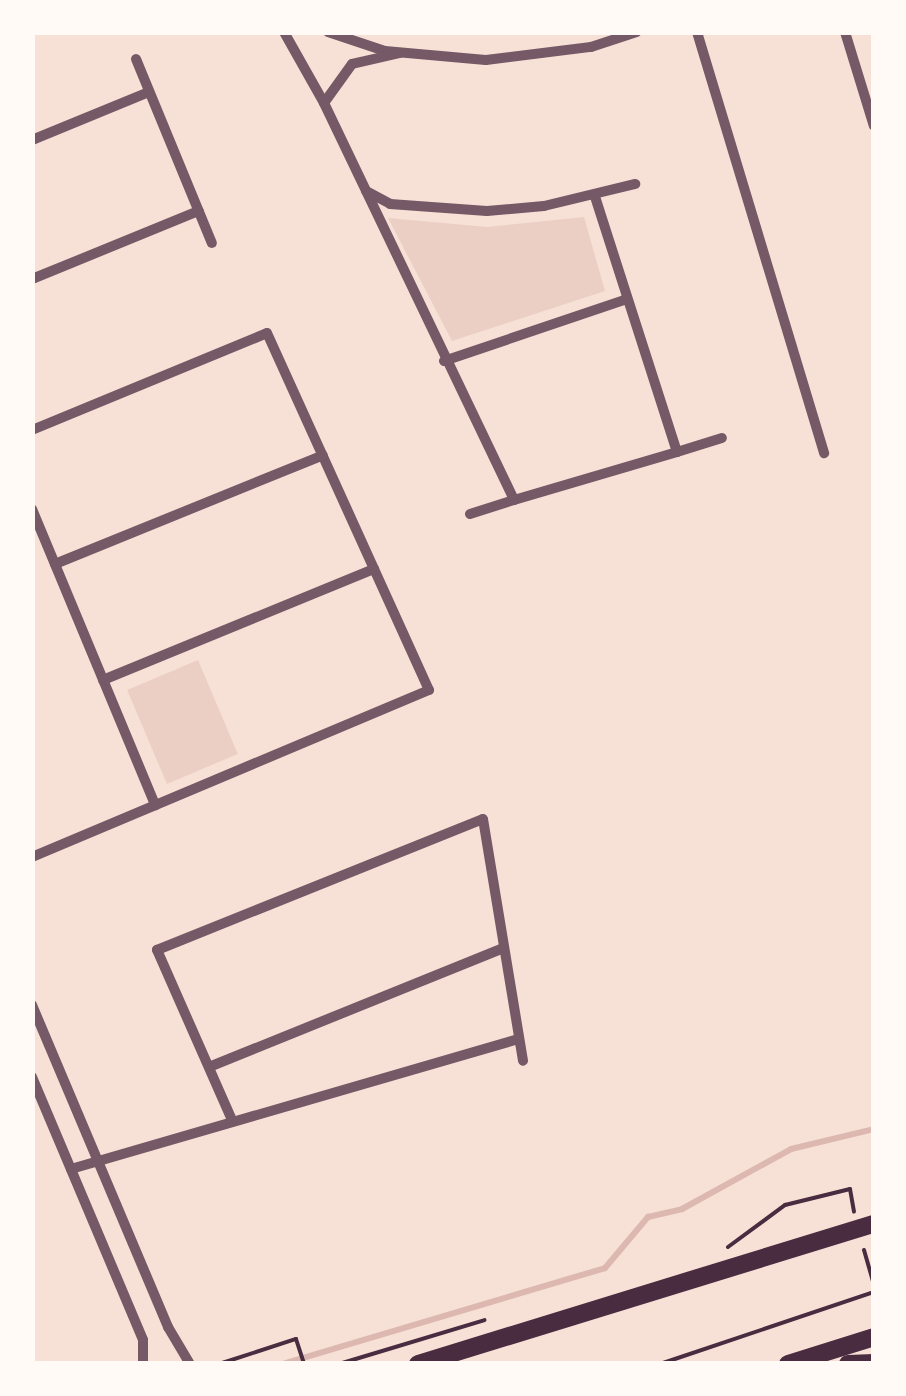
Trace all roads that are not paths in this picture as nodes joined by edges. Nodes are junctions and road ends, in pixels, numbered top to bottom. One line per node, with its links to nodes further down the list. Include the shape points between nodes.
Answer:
1 (284, 32): 9 (street)
2 (328, 32): 6 (street)
3 (637, 32): 6 (street, via 540,56 486,60)
4 (697, 32): 23 (street)
5 (845, 32): 10 (street)
6 (400, 53): 9 (street, via 352,64)
7 (136, 59): 8 (street)
8 (150, 92): 11 (street); 15 (street)
9 (324, 103): 13 (street)
10 (874, 126)
11 (32, 140)
12 (636, 184): 14 (street)
13 (365, 191): 14 (street, via 390,204 441,210 544,206); 19 (street)
14 (596, 196): 18 (street)
15 (199, 211): 16 (street); 17 (street)
16 (212, 243)
17 (32, 279)
18 (627, 300): 19 (street); 22 (street)
19 (444, 361): 25 (street)
20 (32, 430): 24 (street, via 267,333)
21 (722, 438): 22 (street)
22 (677, 452): 25 (street)
23 (824, 452)
24 (323, 455): 28 (street); 29 (street)
25 (514, 500): 27 (street)
26 (32, 509): 28 (street)
27 (470, 514)
28 (55, 564): 30 (street)
29 (374, 569): 30 (street); 31 (street, via 429,690)
30 (103, 680): 31 (street)
31 (155, 805): 32 (street)
32 (32, 857)
33 (504, 948): 35 (street); 37 (street); 37 (street, via 483,819 157,950)
34 (32, 1005): 40 (street)
35 (520, 1039): 36 (street); 39 (street)
36 (523, 1061)
37 (209, 1066): 39 (street)
38 (32, 1077): 41 (street)
39 (232, 1120): 40 (street)
40 (97, 1159): 41 (street); 46 (street)
41 (72, 1170): 45 (street, via 143,1340)
42 (874, 1224): 47 (highway)
43 (874, 1337): 48 (highway)
44 (874, 1363): 49 (highway)
45 (143, 1364)
46 (190, 1364)
47 (418, 1364)
48 (788, 1364)
49 (848, 1364)

